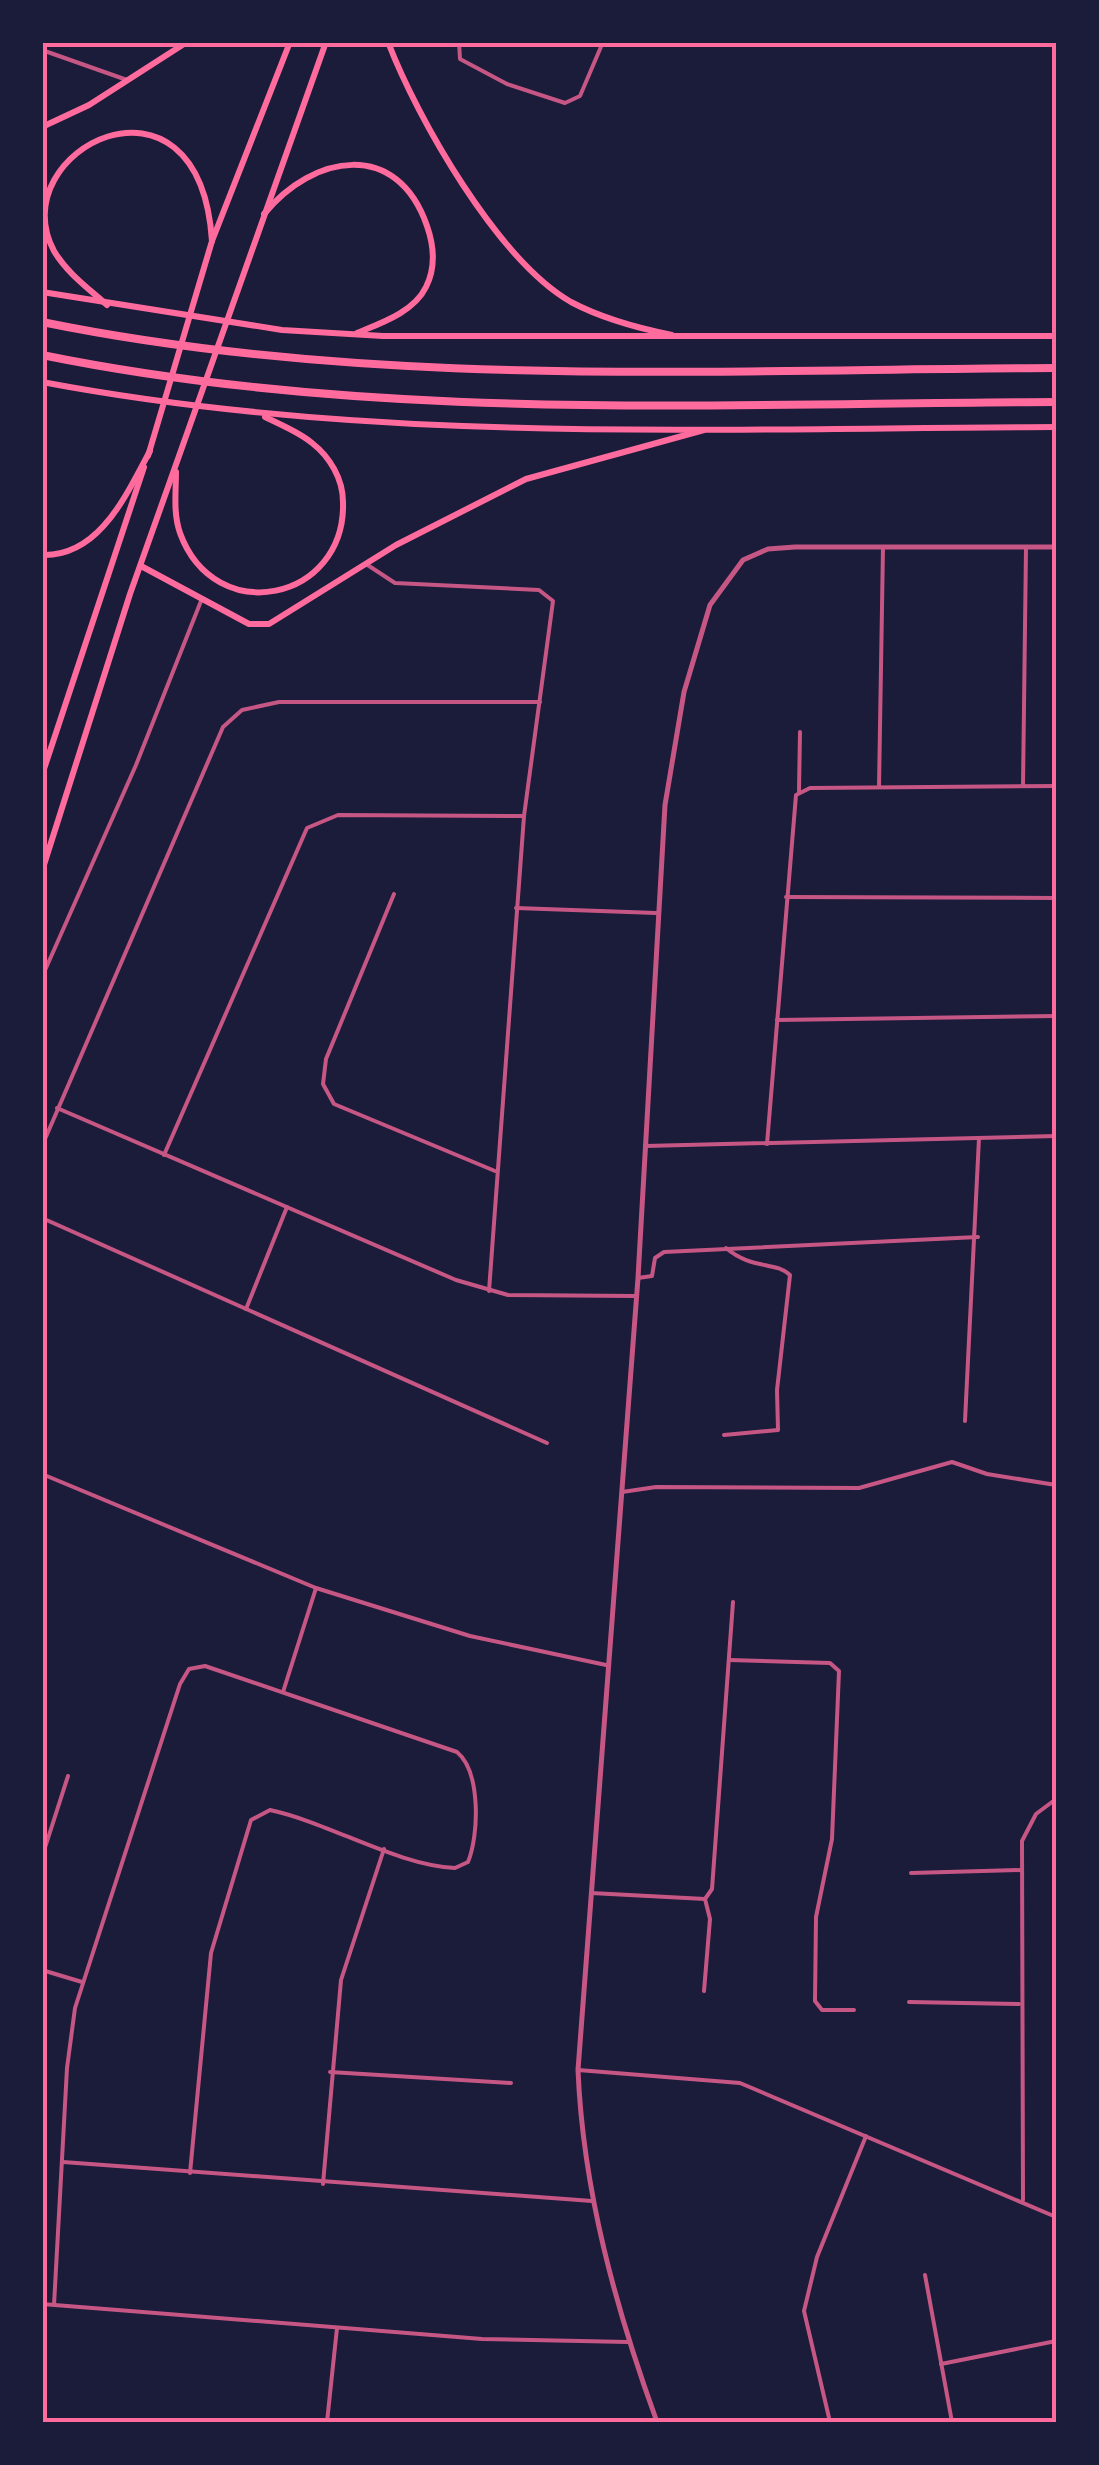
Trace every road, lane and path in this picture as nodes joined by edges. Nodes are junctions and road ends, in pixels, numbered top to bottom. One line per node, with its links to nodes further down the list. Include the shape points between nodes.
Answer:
1 (187, 42): 8 (main road)
2 (290, 42): 11 (main road)
3 (326, 42): 10 (main road)
4 (388, 42): 17 (main road, via 437,141 504,241 536,276 614,321)
5 (458, 42): 6 (street, via 460,60 473,70 566,103 580,96)
6 (604, 42)
7 (42, 50): 8 (street)
8 (128, 80): 9 (main road)
9 (42, 128)
10 (264, 214): 15 (main road, via 291,184 340,165 372,166 398,179 414,199 433,246 426,289 398,314); 26 (main road)
11 (212, 241): 13 (main road, via 201,180 178,149 121,132 87,144 48,188 46,228 72,276); 25 (main road)
12 (42, 292): 13 (main road)
13 (108, 306): 15 (main road)
14 (42, 322): 19 (highway, via 258,357 375,365)
15 (354, 334): 17 (main road)
16 (1056, 336): 17 (main road)
17 (688, 338)
18 (42, 355): 21 (highway, via 208,385 324,397 598,404)
19 (1056, 368)
20 (42, 385): 22 (main road)
21 (1056, 402)
22 (260, 414): 24 (main road, via 392,424); 26 (main road, via 311,442 338,474 340,536 313,574 268,594 230,588 211,577 179,530)
23 (1056, 427): 24 (main road)
24 (714, 428): 31 (main road, via 526,479)
25 (150, 451): 30 (main road, via 103,529 79,546); 36 (main road)
26 (176, 472): 32 (main road)
27 (1026, 546): 28 (street); 29 (street); 37 (street)
28 (1056, 546)
29 (883, 547): 39 (street); 47 (street, via 768,549 743,560 721,586 697,642 674,738)
30 (42, 555)
31 (366, 564): 33 (main road, via 269,624 250,624); 34 (street, via 394,582 548,594 555,608)
32 (140, 566): 33 (main road); 42 (main road)
33 (203, 596): 48 (street)
34 (540, 702): 41 (street); 51 (street, via 279,702 234,714)
35 (800, 732): 40 (street)
36 (42, 775)
37 (1023, 786): 38 (street); 39 (street)
38 (1056, 786)
39 (879, 788): 40 (street)
40 (799, 791): 44 (street)
41 (524, 816): 46 (street); 57 (street, via 338,815 307,828)
42 (42, 871)
43 (394, 894): 58 (street, via 326,1059 325,1092 334,1104)
44 (786, 898): 45 (street); 50 (street)
45 (1056, 898)
46 (516, 908): 47 (street); 58 (street)
47 (656, 913): 56 (street)
48 (42, 977)
49 (1056, 1016): 50 (street)
50 (777, 1020): 54 (street)
51 (57, 1108): 55 (street); 57 (street)
52 (1056, 1136): 53 (street)
53 (980, 1138): 54 (street); 61 (street)
54 (767, 1144): 56 (street)
55 (42, 1146)
56 (644, 1146): 63 (street)
57 (164, 1155): 59 (street)
58 (495, 1171): 64 (street)
59 (286, 1207): 64 (street); 66 (street)
60 (42, 1218): 66 (street)
61 (978, 1236): 62 (street); 67 (street)
62 (726, 1248): 63 (street, via 664,1252 655,1258 651,1278); 68 (street, via 745,1264 790,1275 778,1430)
63 (638, 1278): 65 (street)
64 (488, 1290): 65 (street)
65 (637, 1296): 72 (street)
66 (246, 1310): 69 (street)
67 (965, 1421)
68 (724, 1435)
69 (548, 1443)
70 (42, 1474): 73 (street)
71 (1056, 1485): 72 (street, via 952,1462 860,1488)
72 (622, 1492): 76 (street)
73 (316, 1588): 76 (street, via 470,1636); 77 (street)
74 (733, 1602): 75 (street)
75 (729, 1660): 85 (street, via 712,1889); 91 (street, via 830,1664 839,1671 832,1840 816,1917 815,2000 822,2010)
76 (606, 1664): 84 (street)
77 (283, 1692): 80 (street, via 465,1759 474,1813 468,1862 447,1868); 87 (street, via 205,1666 184,1676)
78 (68, 1776): 81 (street)
79 (1056, 1799): 82 (street, via 1025,1832)
80 (384, 1849): 93 (street, via 341,1980); 97 (street, via 270,1810 252,1820 210,1953)
81 (42, 1857)
82 (1021, 1870): 83 (street); 90 (street)
83 (911, 1873)
84 (589, 1893): 85 (street); 92 (street)
85 (705, 1899): 88 (street, via 710,1919)
86 (42, 1970): 87 (street)
87 (82, 1982): 96 (street, via 67,2068)
88 (704, 1990)
89 (909, 2002): 90 (street)
90 (1019, 2004): 100 (street)
91 (854, 2010)
92 (578, 2070): 95 (street, via 740,2083); 99 (street)
93 (330, 2072): 94 (street); 98 (street)
94 (511, 2084)
95 (866, 2134): 100 (street); 111 (street, via 817,2257 804,2311)
96 (63, 2162): 97 (street); 104 (street)
97 (190, 2174): 98 (street)
98 (323, 2184): 99 (street)
99 (593, 2201): 107 (street)
100 (1023, 2202): 101 (street)
101 (1056, 2217)
102 (925, 2275): 108 (street)
103 (42, 2304): 104 (street)
104 (54, 2305): 105 (street)
105 (337, 2326): 107 (street, via 482,2339); 109 (street)
106 (1056, 2341): 108 (street)
107 (628, 2342): 110 (street)
108 (942, 2364): 112 (street)
109 (327, 2422)
110 (656, 2422)
111 (830, 2422)
112 (952, 2422)

